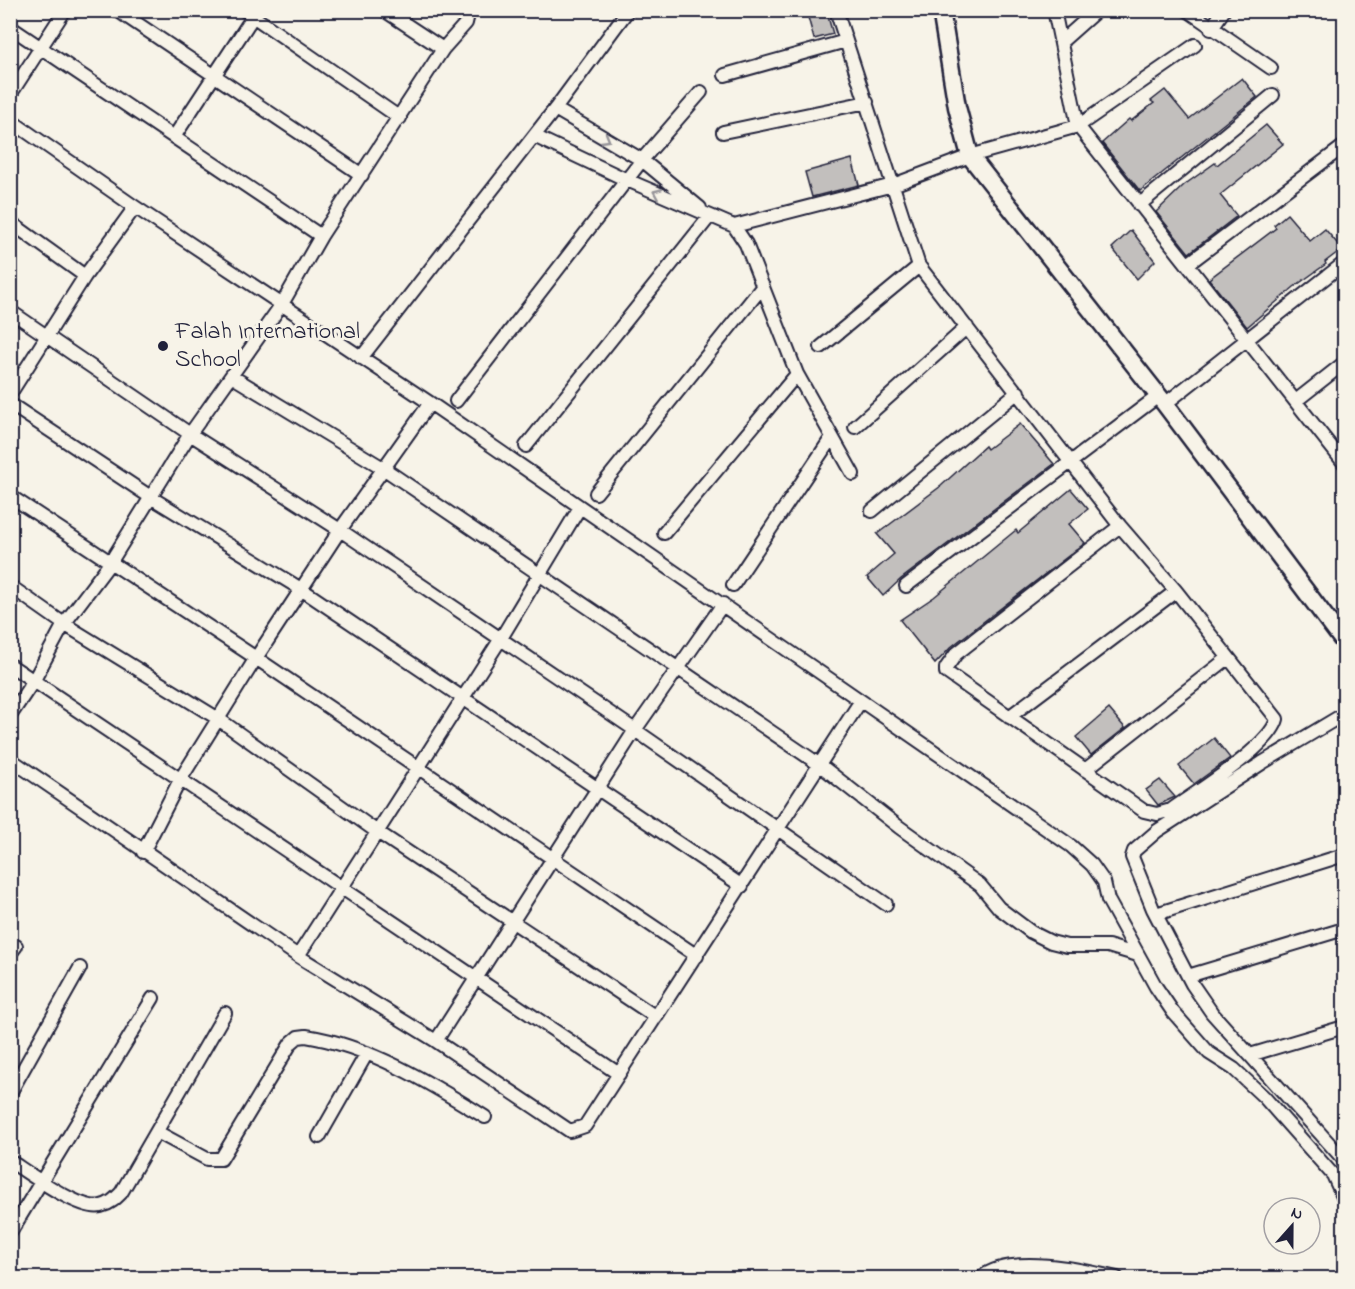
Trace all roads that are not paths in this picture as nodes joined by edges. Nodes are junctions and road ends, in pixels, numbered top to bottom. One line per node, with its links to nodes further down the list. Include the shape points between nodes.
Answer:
1 (65, 10): 18 (street)
2 (117, 10): 22 (street)
3 (384, 10): 19 (street)
4 (469, 10): 19 (street, via 466,22)
5 (628, 10): 27 (street)
6 (836, 10): 15 (street)
7 (941, 10): 35 (main road, via 957,107)
8 (1054, 10): 16 (street)
9 (1097, 10): 16 (street)
10 (1187, 10): 14 (street)
11 (1224, 10): 14 (street)
12 (251, 13): 22 (street); 28 (street)
13 (10, 27): 18 (street)
14 (1211, 29): 20 (street)
15 (846, 41): 21 (street); 26 (street)
16 (1061, 42): 30 (street)
17 (1195, 45): 30 (street)
18 (41, 47): 24 (street); 32 (street)
19 (443, 49): 28 (street)
20 (1271, 68)
21 (725, 75)
22 (214, 76): 32 (street); 37 (street)
23 (701, 92): 36 (street)
24 (10, 95)
25 (1273, 95): 40 (street)
26 (867, 102): 31 (street); 39 (street)
27 (555, 109): 33 (street); 36 (street, one-way to 36)
28 (400, 118): 37 (street)
29 (10, 120): 41 (street)
30 (1078, 126): 35 (street); 40 (street)
31 (723, 132)
32 (174, 136): 45 (street)
33 (534, 136): 38 (street); 57 (street)
34 (1344, 146): 47 (street)
35 (970, 156): 39 (street); 63 (main road)
36 (642, 160): 38 (street); 42 (street)
37 (362, 175): 45 (street)
38 (627, 180): 42 (street, one-way to 38); 65 (street)
39 (893, 185): 44 (street); 48 (street)
40 (1139, 205): 47 (street)
41 (135, 207): 49 (street); 51 (street)
42 (710, 216): 44 (street); 71 (street)
43 (10, 222): 49 (street)
44 (734, 226): 50 (street)
45 (321, 236): 51 (street)
46 (1344, 262): 55 (street)
47 (1188, 264): 55 (street)
48 (919, 266): 53 (street); 56 (street)
49 (85, 276): 54 (street)
50 (763, 286): 59 (street); 76 (street)
51 (282, 304): 57 (street); 60 (street)
52 (10, 311): 54 (street)
53 (967, 327): 61 (street); 68 (street)
54 (46, 336): 62 (street); 69 (street)
55 (1249, 339): 63 (street); 64 (street)
56 (821, 347)
57 (361, 358): 66 (street)
58 (1344, 363): 64 (street)
59 (797, 374): 70 (street); 83 (street)
60 (233, 377): 69 (street); 74 (street)
61 (1018, 392): 72 (street); 80 (street)
62 (10, 394)
63 (1161, 400): 72 (street); 94 (main road)
64 (1297, 400): 73 (street)
65 (456, 401)
66 (430, 403): 74 (street); 79 (street)
67 (10, 404): 78 (street)
68 (855, 427)
69 (190, 434): 78 (street); 82 (street)
70 (832, 437): 75 (street); 86 (street)
71 (526, 446)
72 (1072, 462): 81 (street); 88 (street)
73 (1344, 463)
74 (383, 468): 82 (street); 85 (street)
75 (853, 474)
76 (596, 493)
77 (10, 496): 84 (street)
78 (152, 498): 84 (street); 89 (street)
79 (580, 507): 85 (street); 91 (street)
80 (872, 511)
81 (1120, 526): 90 (street); 104 (street, via 950,661 946,668 949,676)
82 (340, 530): 89 (street); 93 (street)
83 (664, 533)
84 (110, 562): 92 (street); 95 (street)
85 (538, 575): 93 (street); 98 (street)
86 (733, 585)
87 (10, 586): 92 (street)
88 (906, 586)
89 (301, 589): 95 (street); 100 (street)
90 (1176, 591): 96 (street); 104 (street)
91 (723, 604): 98 (street); 101 (street)
92 (64, 624): 99 (street); 105 (street)
93 (500, 640): 100 (street); 106 (street)
94 (1344, 642)
95 (256, 658): 105 (street); 109 (street)
96 (1228, 658): 110 (street); 110 (street, via 1277,719 1258,747 1171,810 1157,814 1144,811)
97 (10, 665): 99 (street)
98 (676, 670): 106 (street); 108 (street)
99 (34, 680): 103 (street); 111 (street)
100 (460, 698): 109 (street); 112 (street)
101 (860, 702): 108 (street); 124 (street, via 1051,830 1092,865)
102 (1344, 714): 121 (street, via 1262,763 1134,851 1133,864)
103 (10, 716)
104 (1009, 717): 110 (street)
105 (217, 718): 111 (street); 114 (street)
106 (635, 730): 112 (street); 113 (street)
107 (10, 759): 115 (street)
108 (820, 765): 113 (street); 124 (street, via 980,885 999,908 1031,932 1067,946 1108,946)
109 (416, 768): 114 (street); 117 (street)
110 (1085, 770)
111 (180, 780): 115 (street); 119 (street)
112 (598, 791): 117 (street); 118 (street)
113 (779, 828): 118 (street); 120 (street)
114 (376, 831): 119 (street); 122 (street)
115 (143, 852): 125 (street)
116 (1344, 855): 121 (street)
117 (554, 860): 122 (street); 126 (street)
118 (741, 886): 126 (street)
119 (340, 888): 125 (street); 129 (street)
120 (886, 904)
121 (1156, 914): 128 (street)
122 (512, 923): 129 (street); 132 (street)
123 (1344, 929): 128 (street)
124 (1138, 955): 145 (street, via 1186,1029 1264,1097 1333,1175)
125 (298, 956): 134 (street)
126 (697, 956): 132 (street)
127 (80, 968): 138 (street)
128 (1188, 976): 136 (street, via 1212,1013)
129 (475, 978): 134 (street); 137 (street)
130 (153, 998): 144 (street)
131 (225, 1013): 140 (street)
132 (657, 1017): 137 (street)
133 (1344, 1027): 136 (street)
134 (436, 1041): 137 (street, via 570,1131 585,1126)
135 (367, 1053): 139 (street, via 435,1086); 140 (street, via 322,1039 298,1037 221,1159 207,1159); 141 (street)
136 (1250, 1055): 142 (street)
137 (619, 1074)
138 (10, 1093)
139 (485, 1117)
140 (156, 1132): 144 (street, via 111,1203 99,1207 84,1205)
141 (319, 1137)
142 (1344, 1160)
143 (10, 1161): 144 (street)
144 (42, 1181): 146 (street)
145 (1344, 1199)
146 (10, 1233)
147 (981, 1278): 148 (street, via 986,1273 1020,1266 1071,1267)
148 (1117, 1278)

